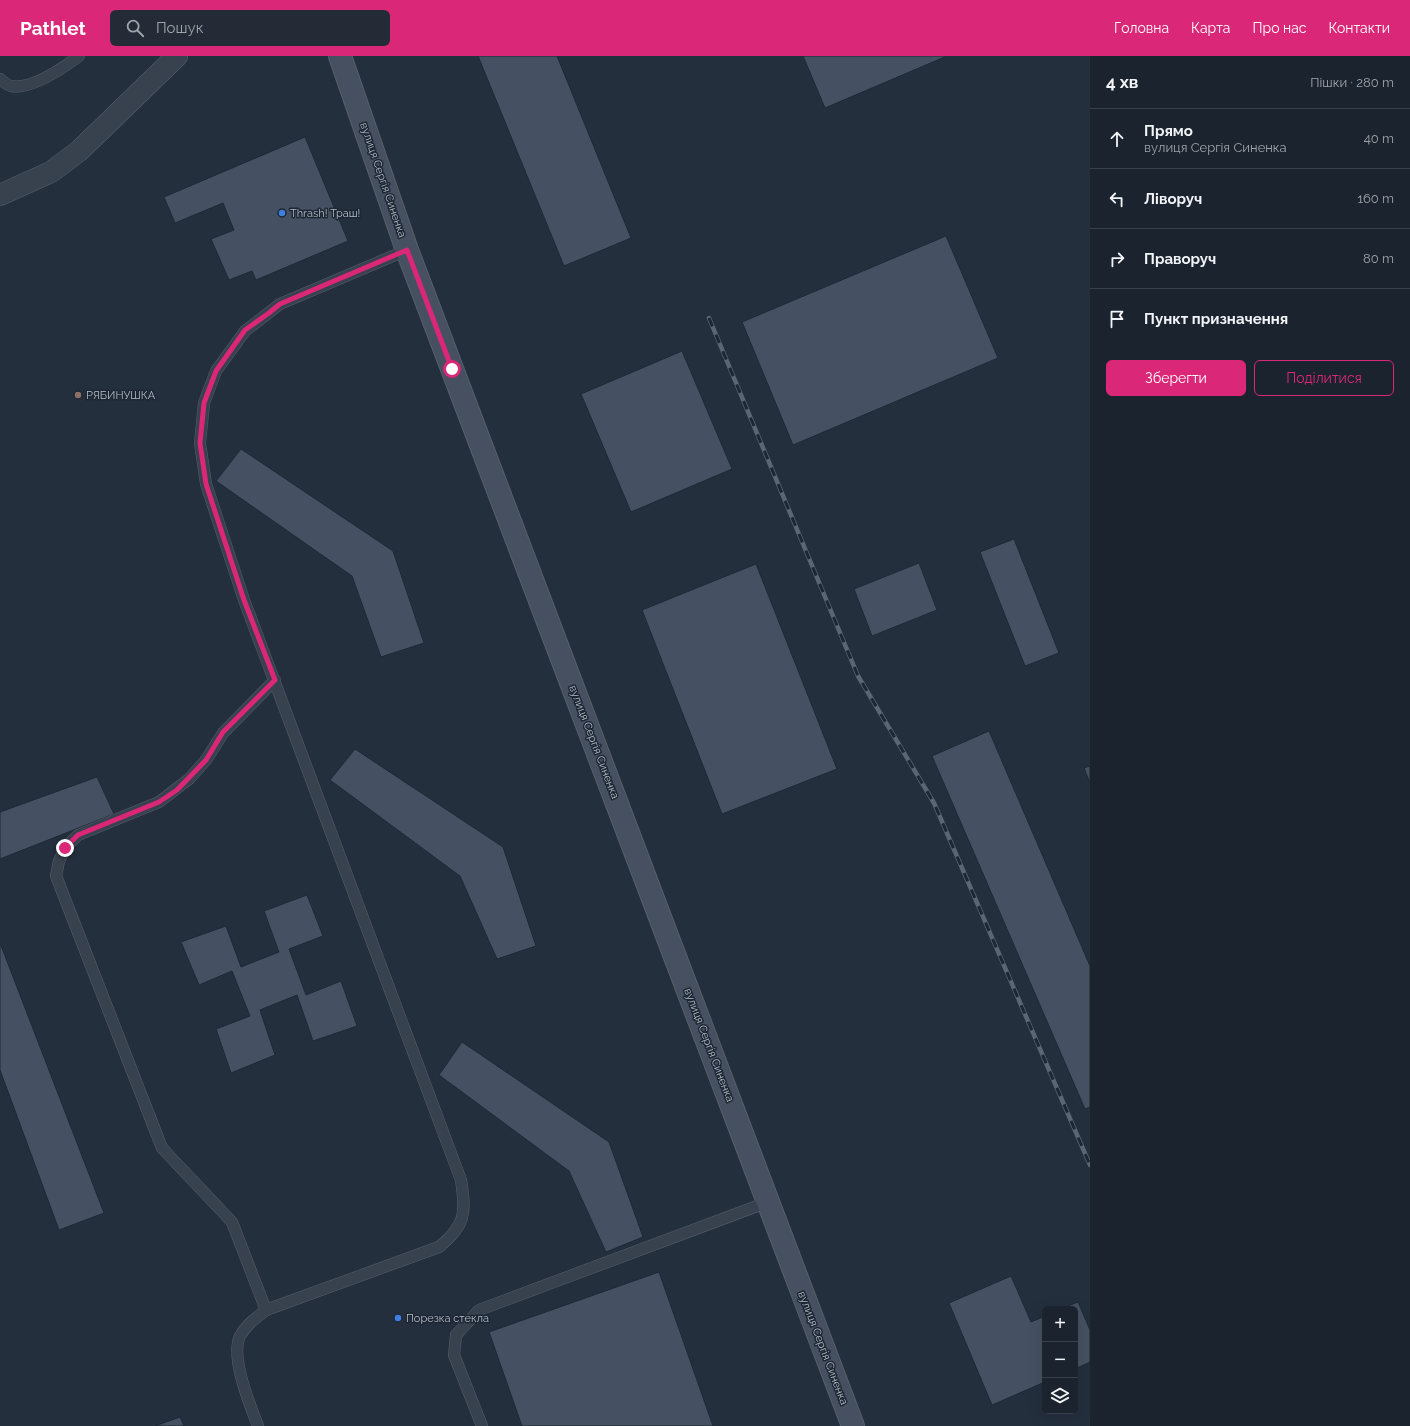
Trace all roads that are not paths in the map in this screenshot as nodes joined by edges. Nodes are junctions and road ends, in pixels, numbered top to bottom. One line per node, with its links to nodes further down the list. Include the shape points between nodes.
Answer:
1 (79, 56): 4 (lane, via 32,84 11,86)
2 (177, 56): 5 (street, via 79,151 50,172)
3 (340, 56): 6 (street, вулиця Сергія Синенка)
4 (0, 79)
5 (0, 195)
6 (407, 250): 7 (lane, via 280,304 245,330 216,371 204,403 200,443 206,484 244,600); 8 (street, вулиця Сергія Синенка)
7 (275, 680): 9 (lane, via 223,732 206,760 183,784 159,802 78,835 65,848 56,876 162,1148 232,1222); 9 (lane, via 461,1180 464,1199 462,1219 454,1235 439,1247)
8 (768, 1202): 11 (lane, via 479,1310 456,1335 454,1355); 12 (street, вулиця Сергія Синенка)
9 (266, 1310): 10 (lane, via 250,1322 239,1338 238,1358 241,1377)
10 (258, 1426)
11 (482, 1426)
12 (853, 1426)

